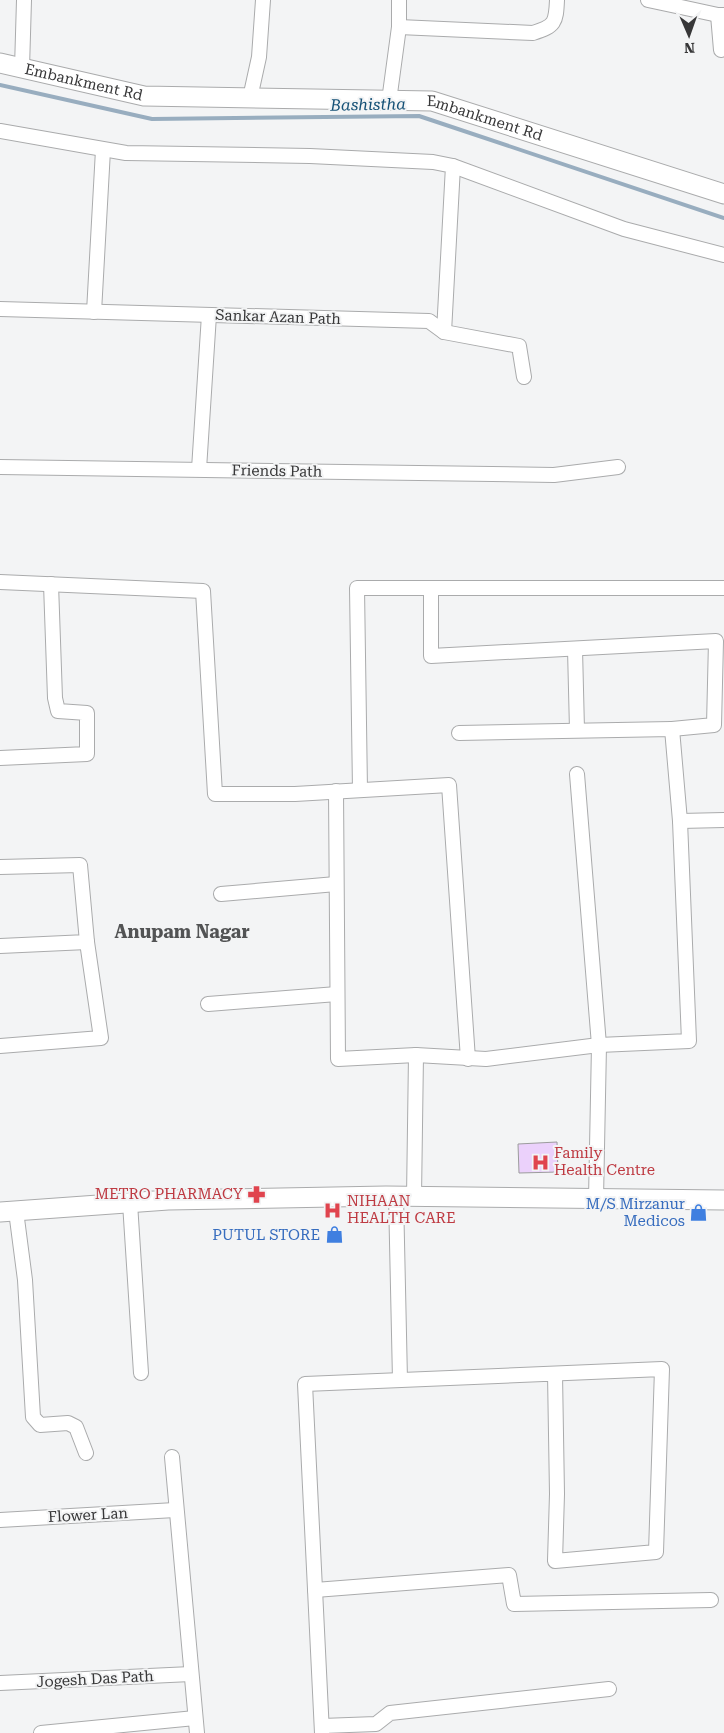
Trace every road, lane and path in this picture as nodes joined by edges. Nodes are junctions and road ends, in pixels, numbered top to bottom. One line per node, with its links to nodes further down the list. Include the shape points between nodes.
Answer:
1 (24, 0): 10 (street)
2 (263, 0): 11 (street, via 258,57)
3 (399, 0): 7 (street)
4 (557, 0): 7 (street, via 555,21 549,28 533,33)
5 (648, 0): 6 (street)
6 (721, 15): 8 (street)
7 (399, 27): 12 (street)
8 (721, 50)
9 (0, 63): 10 (street, Embankment Rd)
10 (22, 68): 11 (street, Embankment Rd, via 144,96)
11 (250, 98): 12 (street, Embankment Rd)
12 (389, 100): 16 (street, Embankment Rd, via 432,101)
13 (0, 130): 14 (street)
14 (103, 150): 15 (street, via 126,154 310,156 433,162); 19 (street)
15 (453, 166): 17 (street, via 624,229); 21 (street)
16 (724, 194)
17 (724, 254)
18 (0, 309): 19 (street, Sankar Azan Path)
19 (94, 312): 20 (street, Sankar Azan Path)
20 (209, 315): 21 (street, Sankar Azan Path, via 429,321); 25 (street)
21 (444, 332): 22 (street, Sankar Azan Path, via 519,346)
22 (524, 377)
23 (618, 467): 25 (street, Friends Path, via 554,476)
24 (0, 468): 25 (street, Friends Path)
25 (199, 469)
26 (0, 582): 27 (street)
27 (50, 584): 34 (street, via 55,698 58,711 87,712 87,754); 37 (street, via 203,591 215,794)
28 (431, 588): 29 (street); 30 (street, via 431,656); 36 (street, via 358,588)
29 (724, 588)
30 (575, 649): 31 (street, via 716,641 714,725); 32 (street)
31 (672, 729): 32 (street); 39 (street)
32 (577, 730): 33 (street)
33 (459, 733)
34 (0, 758)
35 (577, 774): 47 (street)
36 (360, 790): 37 (street); 50 (street, via 449,785)
37 (336, 791): 41 (street)
38 (724, 820): 39 (street)
39 (680, 821): 47 (street, via 689,1041)
40 (0, 867): 43 (street, via 80,865)
41 (336, 884): 42 (street); 45 (street)
42 (220, 894)
43 (87, 942): 44 (street); 48 (street, via 101,1038)
44 (0, 946)
45 (337, 994): 46 (street); 49 (street, via 338,1059)
46 (208, 1004)
47 (599, 1045): 50 (street); 52 (street)
48 (0, 1046)
49 (416, 1055): 50 (street); 51 (street)
50 (468, 1059)
51 (405, 1197): 52 (street); 54 (street); 58 (street)
52 (596, 1199): 53 (street)
53 (724, 1200)
54 (130, 1203): 55 (street); 56 (street)
55 (8, 1211): 59 (street, via 25,1280 32,1417 40,1425 68,1423 76,1427)
56 (141, 1373)
57 (555, 1374): 57 (street, via 662,1369 656,1552 555,1562); 58 (street)
58 (400, 1380): 63 (street, via 305,1384)
59 (86, 1453)
60 (172, 1457): 61 (street)
61 (175, 1510): 62 (street, Flower Lan); 65 (street)
62 (0, 1520)
63 (315, 1590): 64 (street, via 509,1575 514,1604); 70 (street)
64 (711, 1600)
65 (191, 1674): 66 (street, Jogesh Das Path); 68 (street)
66 (0, 1683)
67 (609, 1689): 69 (street, via 390,1713)
68 (195, 1718): 71 (street); 72 (street)
69 (383, 1726): 70 (street)
70 (322, 1730)
71 (42, 1733)
72 (197, 1733)

